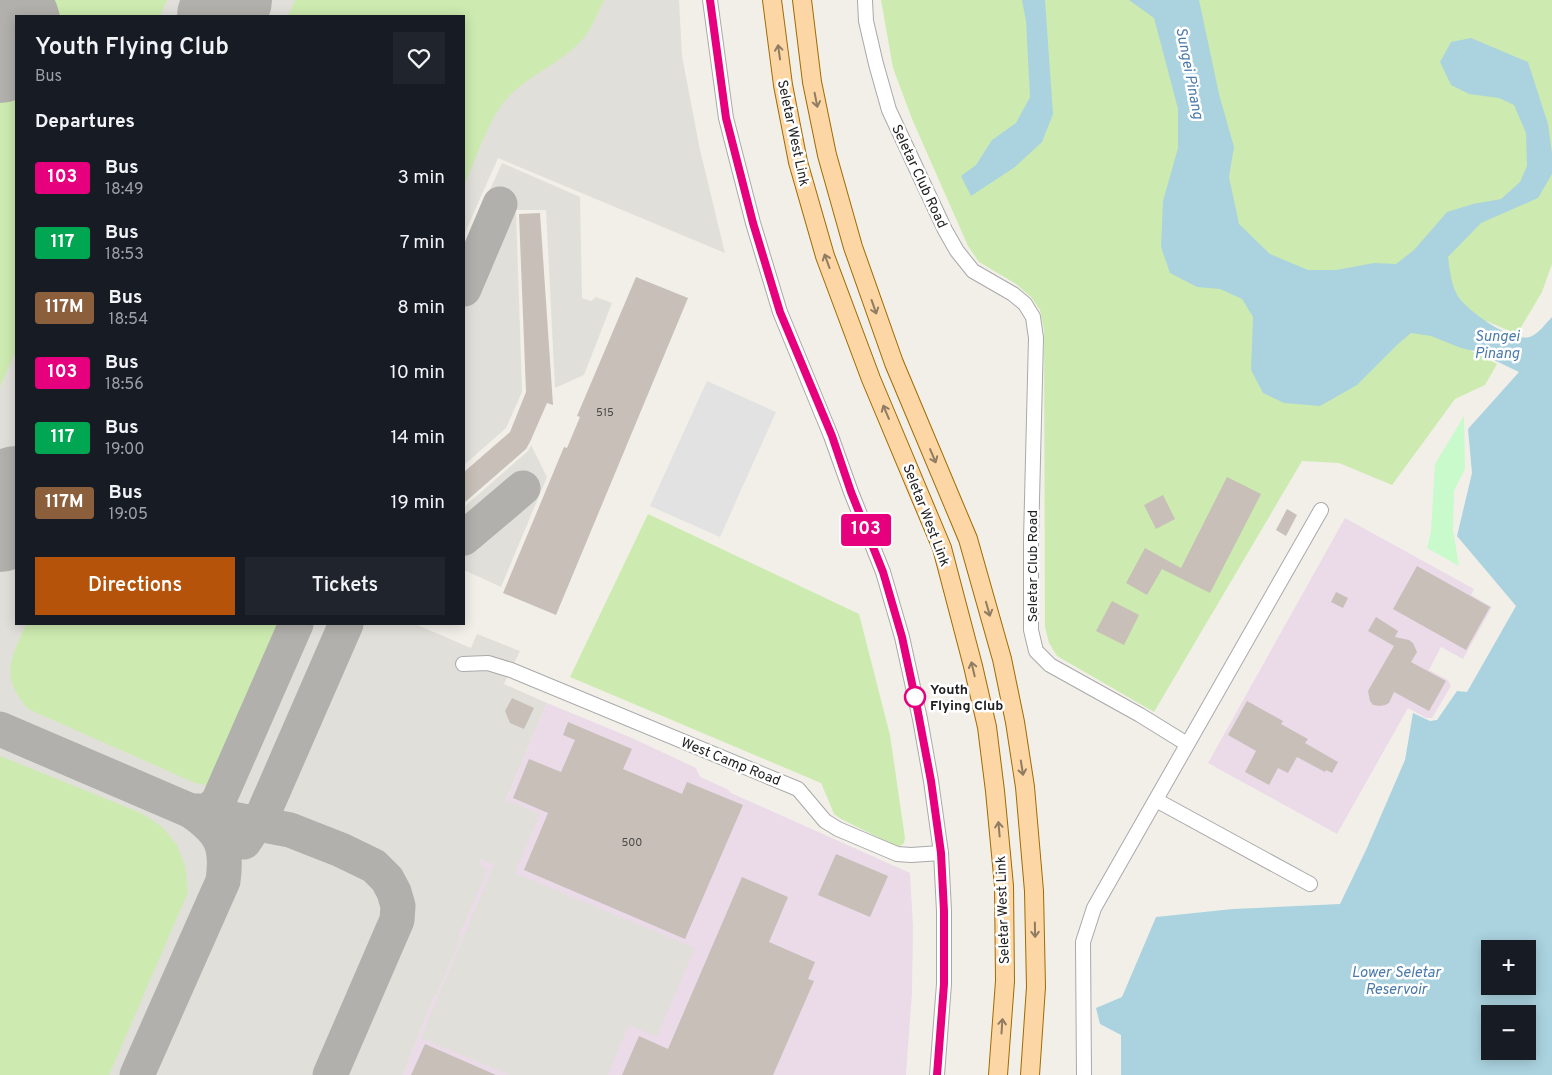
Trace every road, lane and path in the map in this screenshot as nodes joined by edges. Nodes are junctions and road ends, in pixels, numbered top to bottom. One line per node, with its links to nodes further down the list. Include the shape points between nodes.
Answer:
1 (710, 0): 11 (street, via 726,118 753,223 780,312 832,436 896,615 916,701)
2 (772, 0): 6 (main road, Seletar West Link, one-way to 2, via 825,256 798,162)
3 (802, 0): 5 (main road, Seletar West Link, one-way to 5, via 812,82 827,155 853,247)
4 (865, 0): 9 (street, Seletar Club Road, via 868,30 889,110 945,230 973,271 1013,294 1025,304 1032,317 1036,338 1031,630 1036,651 1050,665)
5 (894, 363): 6 (main road, via 901,407 916,447 915,452); 15 (main road, Seletar West Link, one-way to 15, via 968,539 1002,659 1015,722 1025,787 1034,891 1036,987)
6 (904, 457): 14 (main road, Seletar West Link, one-way to 6, via 1005,981 1004,886 987,727 942,548)
7 (1321, 510): 9 (street)
8 (462, 664): 11 (street, West Camp Road, via 488,663 511,670 798,789 825,821 898,854)
9 (1187, 744): 10 (street)
10 (1156, 800): 12 (street); 16 (street, via 1094,908 1083,942)
11 (941, 853): 13 (street, via 944,984)
12 (1310, 884)
13 (937, 1075)
14 (998, 1075)
15 (1030, 1075)
16 (1084, 1075)

